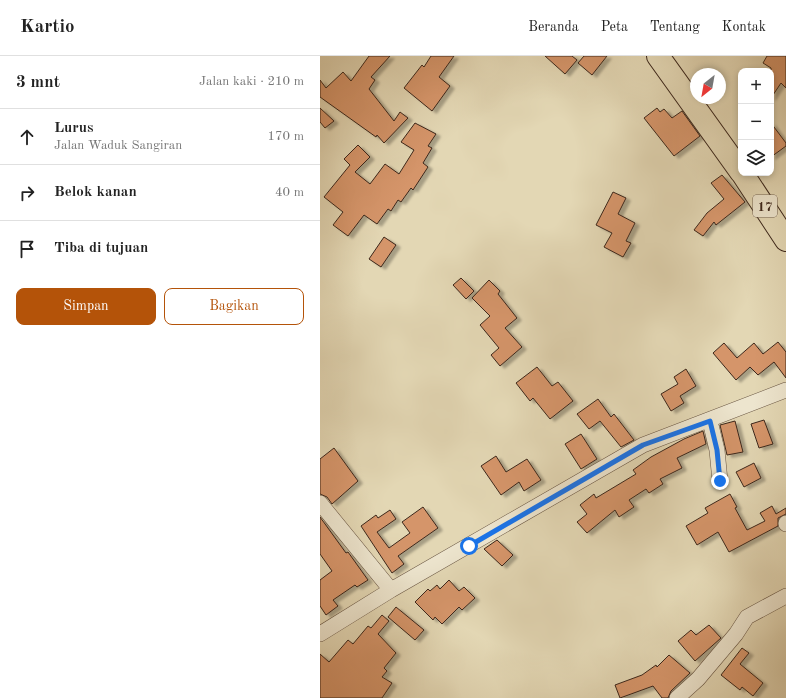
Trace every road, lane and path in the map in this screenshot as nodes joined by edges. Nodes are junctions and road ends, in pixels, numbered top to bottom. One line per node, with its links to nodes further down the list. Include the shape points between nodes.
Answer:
1 (658, 56): 2 (highway, 17)
2 (738, 168)
3 (744, 176): 4 (highway, 17)
4 (786, 240)
5 (786, 390): 6 (street)
6 (710, 421): 7 (street, via 717,450); 9 (street, via 643,445)
7 (720, 481)
8 (320, 503): 9 (street)
9 (391, 590): 11 (street)
10 (786, 596): 12 (street, via 747,617 736,634 698,678)
11 (320, 634)
12 (677, 698)

